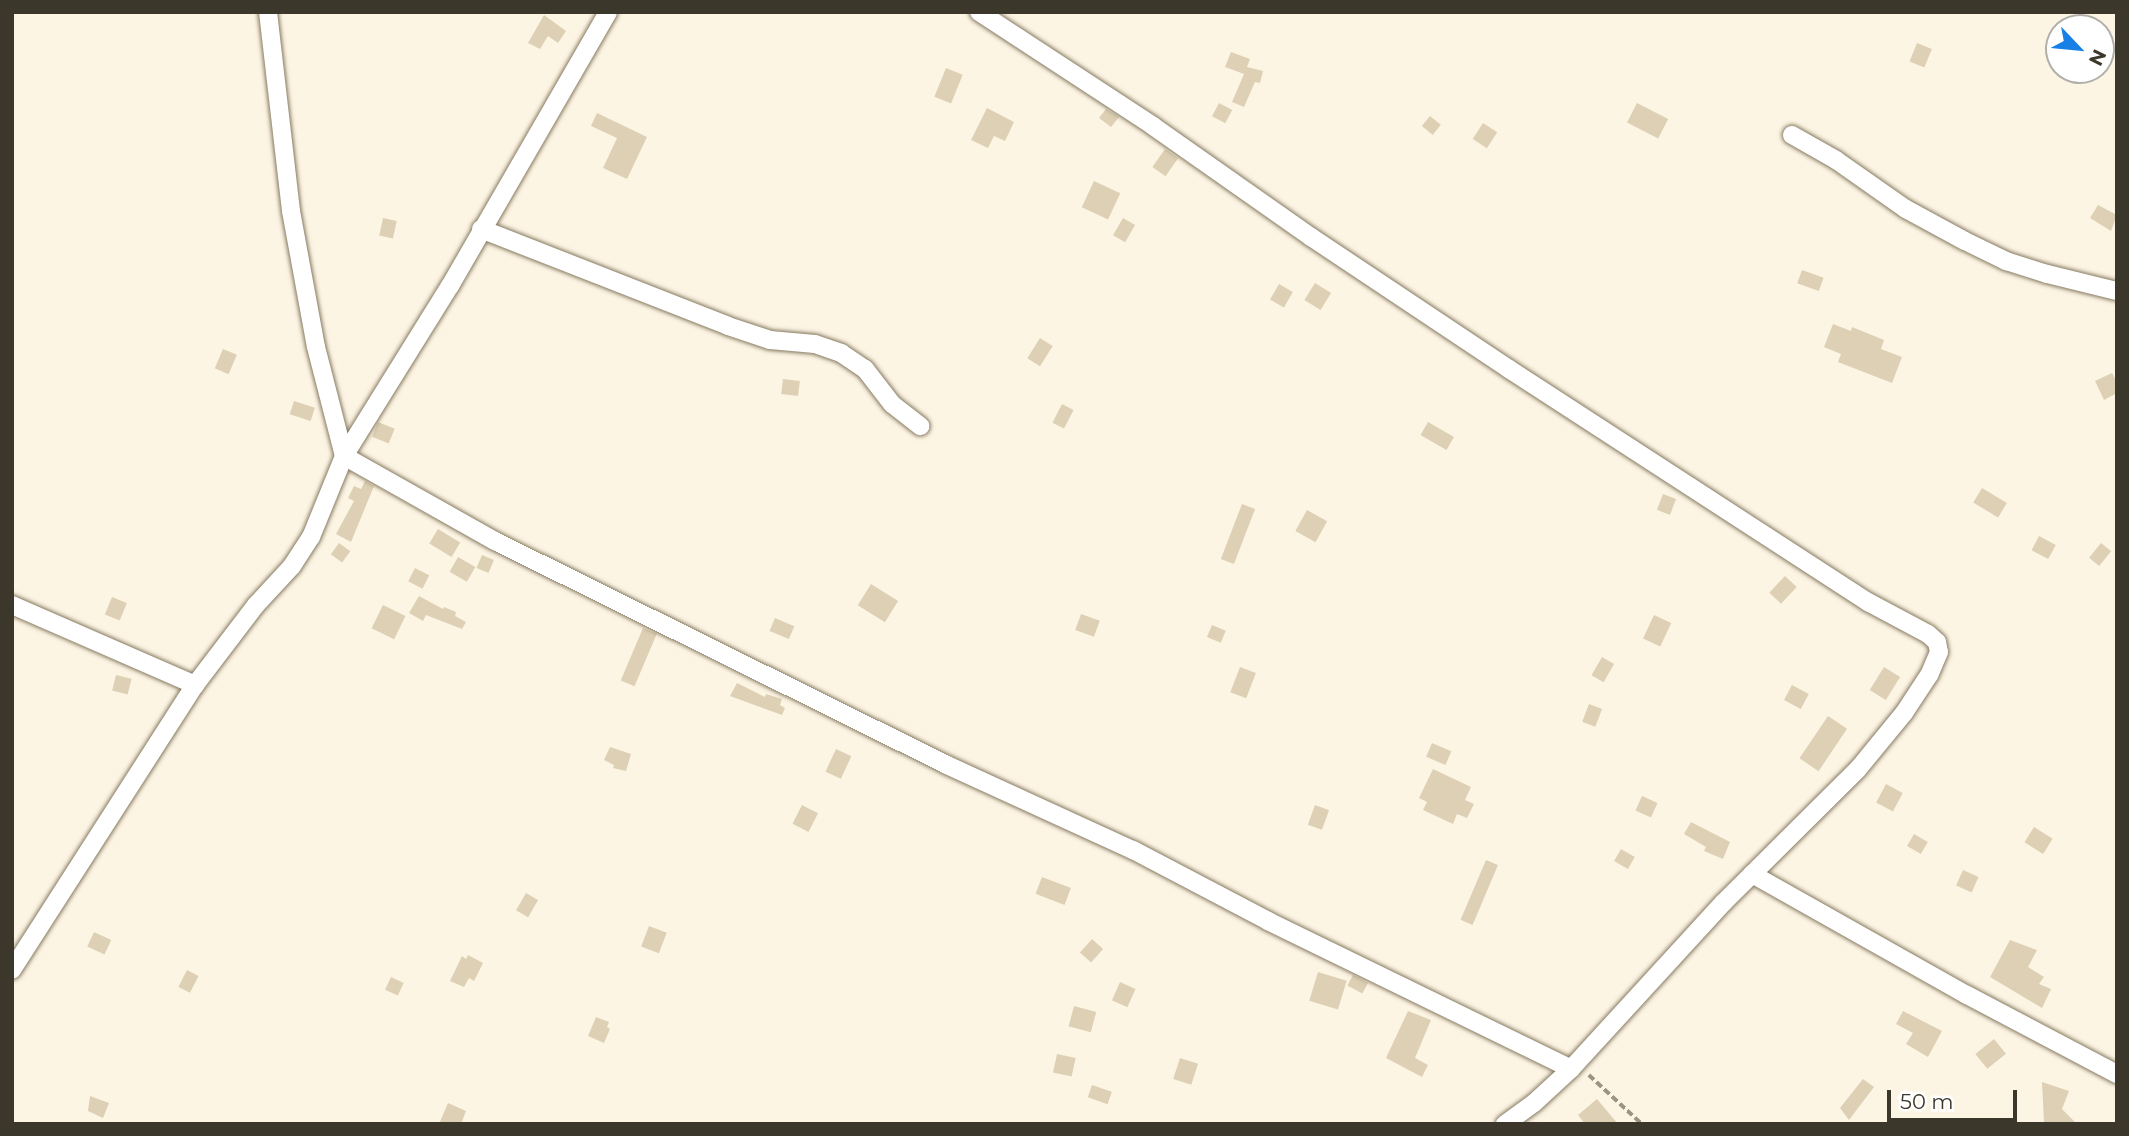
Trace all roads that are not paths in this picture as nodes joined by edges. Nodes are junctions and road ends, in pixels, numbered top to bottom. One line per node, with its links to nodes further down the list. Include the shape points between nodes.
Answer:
1 (268, 12): 8 (street, via 291,211 312,326)
2 (608, 12): 5 (street)
3 (979, 12): 11 (street, via 1499,362 1937,642 1936,664 1882,741)
4 (1793, 135): 6 (street, via 1906,209 1965,241 2036,271)
5 (481, 229): 7 (street, via 728,326 770,340 815,344 841,353 865,369 891,404); 8 (street)
6 (2117, 291)
7 (920, 426)
8 (344, 456): 10 (street, via 305,547); 13 (street, via 518,553 947,765 1133,850)
9 (12, 605): 10 (street)
10 (195, 685): 12 (street)
11 (1752, 874): 13 (street); 14 (street)
12 (12, 970)
13 (1570, 1069): 15 (street)
14 (2117, 1074)
15 (1505, 1124)

